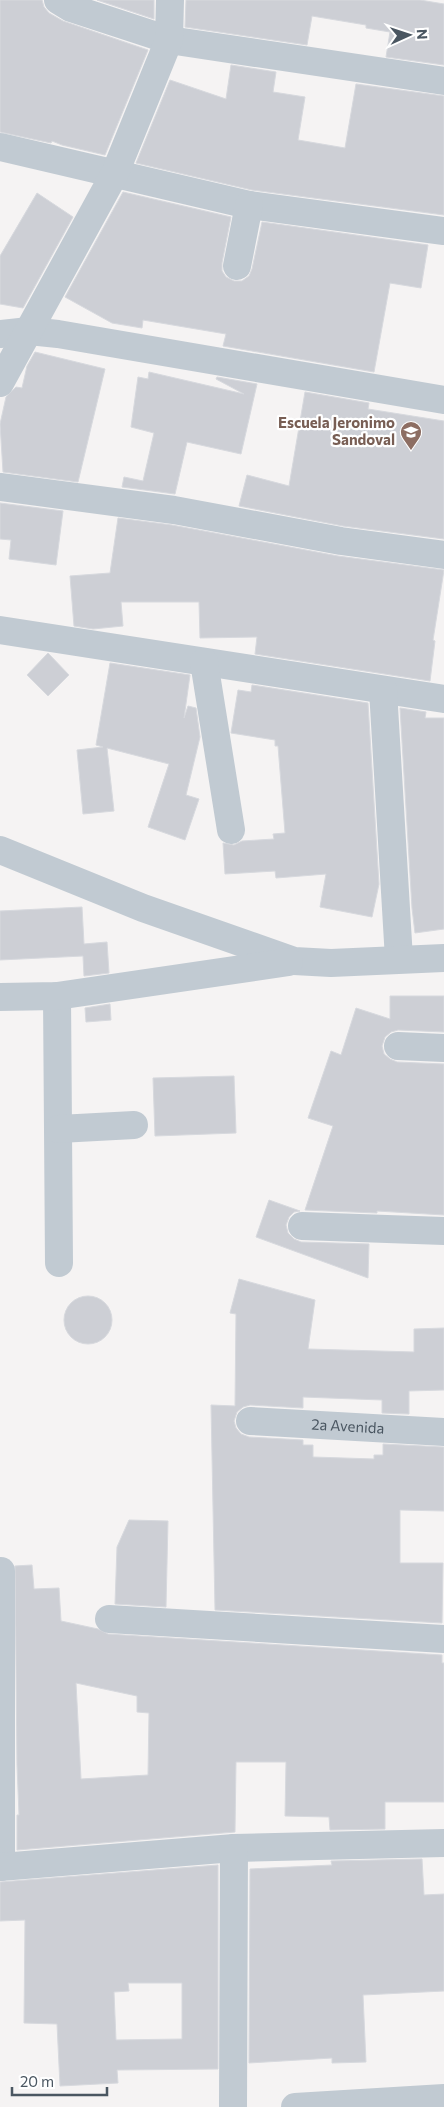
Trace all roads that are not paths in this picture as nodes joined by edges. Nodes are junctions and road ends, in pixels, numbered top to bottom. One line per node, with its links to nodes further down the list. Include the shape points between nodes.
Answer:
1 (58, 0): 3 (street, via 72,8)
2 (170, 0): 3 (street)
3 (169, 40): 4 (street); 6 (street)
4 (444, 81)
5 (0, 147): 6 (street)
6 (115, 173): 7 (street); 10 (street)
7 (249, 205): 8 (street); 9 (street)
8 (444, 231)
9 (237, 266)
10 (29, 331): 11 (street); 12 (street); 13 (street)
11 (0, 334)
12 (0, 383)
13 (444, 400)
14 (0, 487): 15 (street, via 174,510 341,541)
15 (444, 555)
16 (0, 630): 17 (street)
17 (204, 662): 18 (street); 20 (street)
18 (383, 690): 19 (street); 23 (street)
19 (444, 699)
20 (232, 830)
21 (0, 850): 24 (street, via 143,908)
22 (444, 958): 23 (street)
23 (399, 959): 24 (street, via 331,963)
24 (294, 961): 25 (street)
25 (57, 996): 26 (street); 30 (street)
26 (0, 997)
27 (398, 1046): 28 (street)
28 (444, 1048)
29 (134, 1125): 30 (street)
30 (59, 1129): 33 (street)
31 (302, 1226): 32 (street)
32 (444, 1231)
33 (59, 1263)
34 (250, 1421): 35 (street, 2a Avenida)
35 (444, 1432)
36 (1, 1571): 41 (street)
37 (108, 1619): 38 (street)
38 (444, 1639)
39 (444, 1843): 40 (street)
40 (234, 1848): 41 (street); 44 (street)
41 (0, 1867)
42 (444, 2098): 43 (street)
43 (327, 2106): 45 (street)
44 (233, 2107)
45 (295, 2107)

